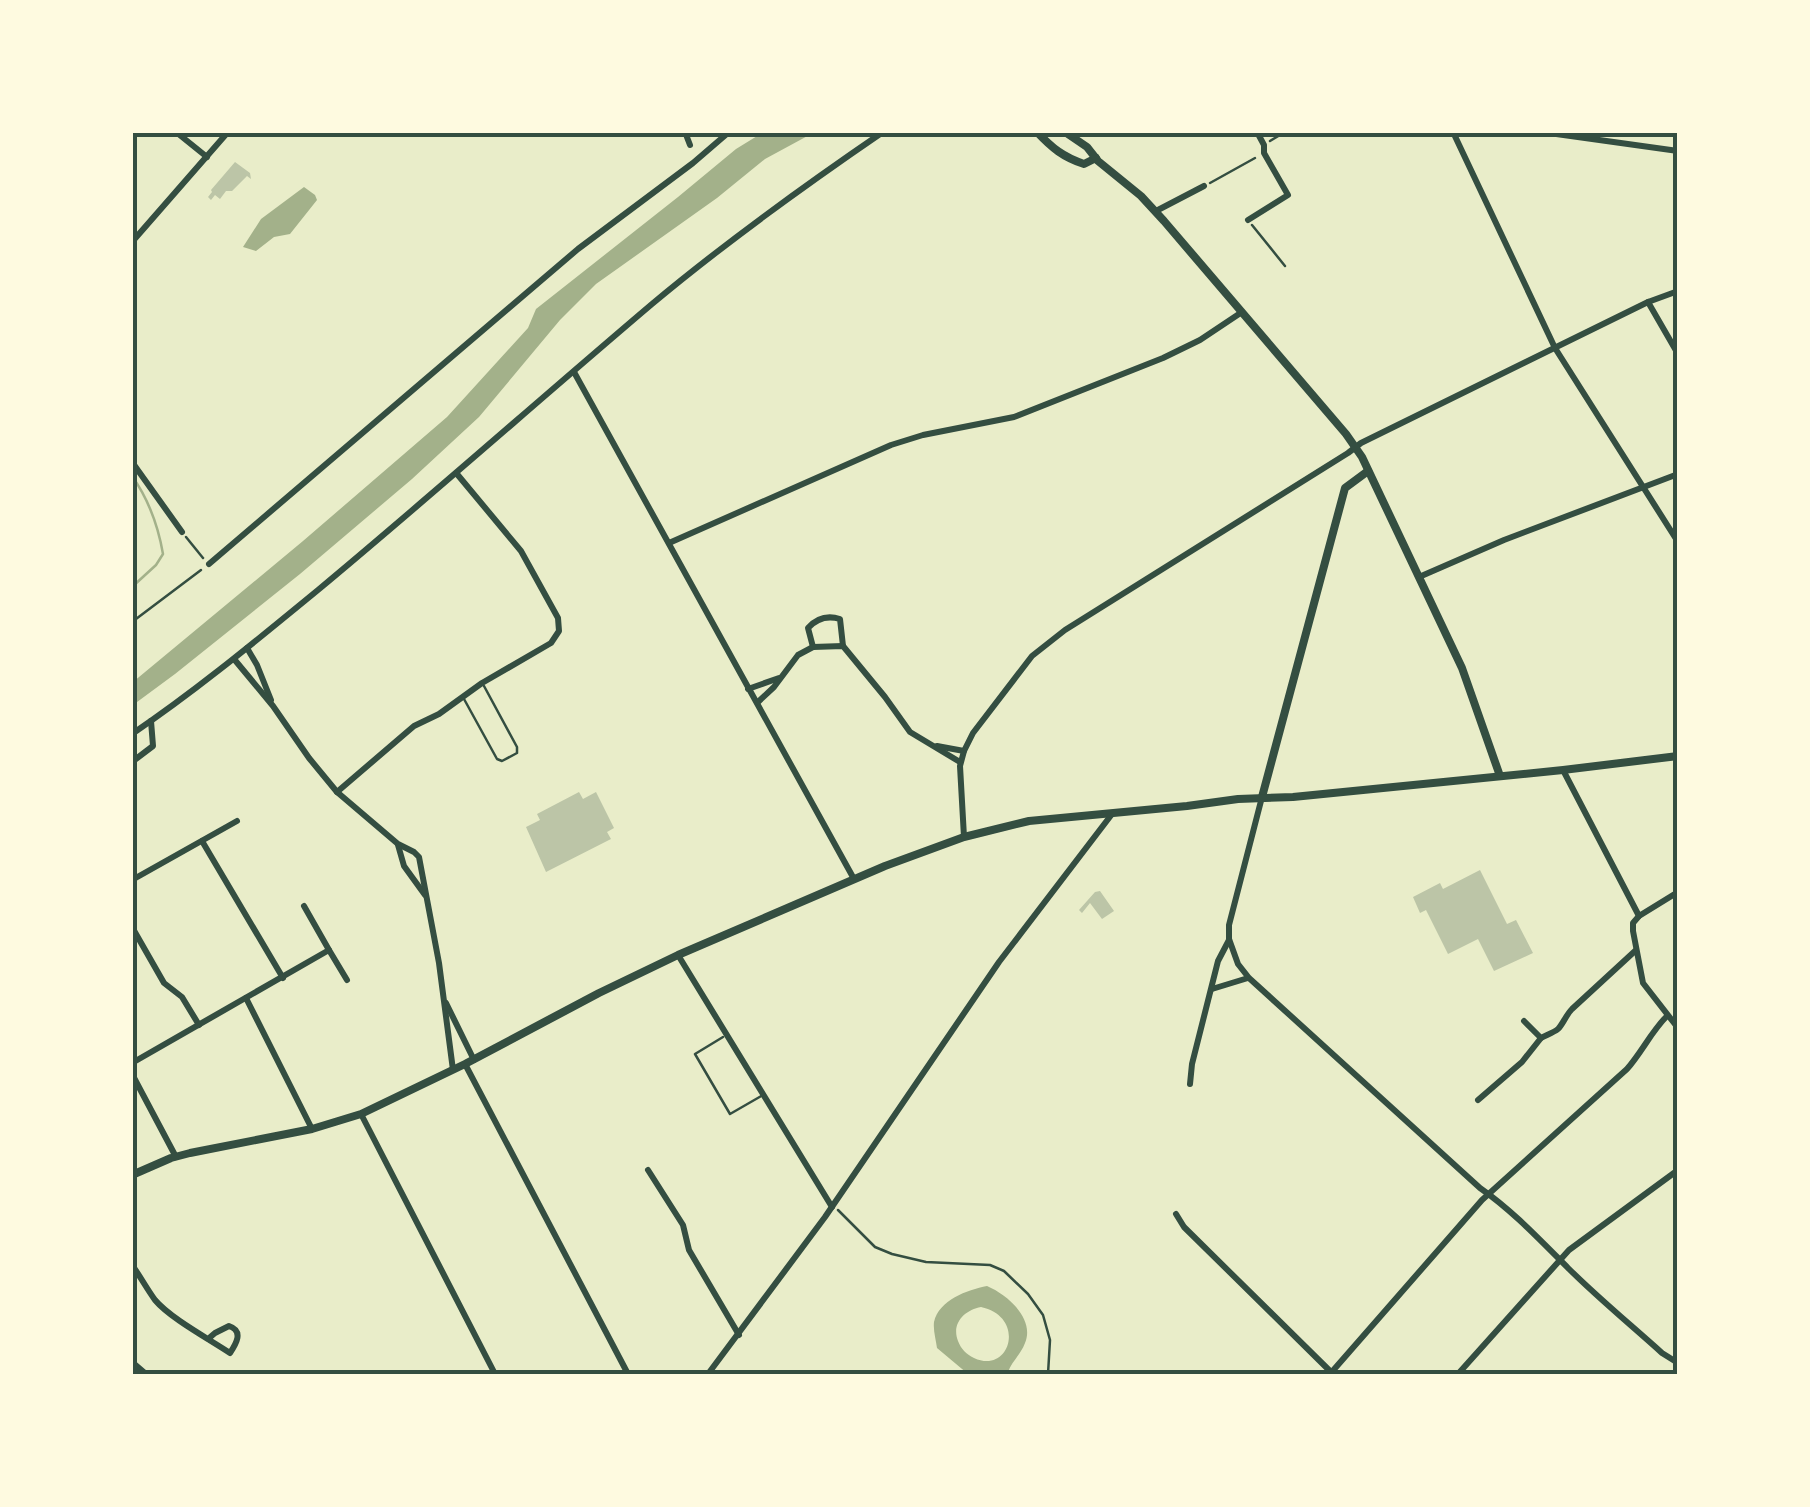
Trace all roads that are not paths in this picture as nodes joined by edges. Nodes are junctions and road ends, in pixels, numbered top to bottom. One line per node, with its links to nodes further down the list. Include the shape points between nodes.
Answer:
1 (176, 132): 15 (street)
2 (228, 132): 15 (street)
3 (686, 132): 12 (street)
4 (729, 132): 36 (street, via 578,249)
5 (883, 132): 26 (street, via 718,252)
6 (1037, 132): 14 (main road)
7 (1065, 132): 11 (main road)
8 (1257, 132): 19 (street, via 1288,196)
9 (1453, 132): 24 (street)
10 (1542, 132): 13 (street)
11 (1084, 139): 14 (main road); 16 (main road)
12 (690, 145)
13 (1678, 151)
14 (1062, 155): 16 (main road, via 1084,164)
15 (207, 157): 20 (street)
16 (1096, 158): 18 (main road)
17 (1204, 186): 18 (street)
18 (1156, 211): 23 (main road)
19 (1248, 220)
20 (132, 242)
21 (1678, 291): 22 (street)
22 (1648, 302): 24 (street); 25 (street)
23 (1242, 312): 27 (main road); 35 (street, via 1150,363 1014,417 890,445)
24 (1556, 348): 27 (street); 32 (street)
25 (1678, 354)
26 (574, 372): 30 (street); 35 (street)
27 (1356, 448): 29 (main road); 51 (street, via 1065,630 1032,656)
28 (132, 462): 33 (street)
29 (1368, 470): 37 (main road); 58 (main road, via 1345,488)
30 (457, 474): 40 (street); 43 (street, via 522,550 558,618 551,644)
31 (1678, 474): 32 (street)
32 (1644, 488): 34 (street); 37 (street)
33 (182, 532)
34 (1678, 542)
35 (669, 543): 44 (street)
36 (208, 564)
37 (1419, 577): 56 (main road, via 1462,668)
38 (813, 646): 39 (street); 39 (street, via 808,628 830,616 840,619); 42 (street)
39 (843, 646): 50 (street, via 910,732)
40 (248, 648): 41 (street); 47 (street)
41 (234, 659): 47 (street); 48 (street)
42 (780, 678): 44 (street); 46 (street)
43 (482, 683): 45 (street); 45 (lane, via 516,747 510,758 497,758)
44 (748, 689): 46 (street)
45 (463, 697): 57 (street, via 414,726)
46 (758, 702): 65 (street)
47 (273, 706): 57 (street)
48 (152, 721): 49 (street); 53 (street, via 154,746)
49 (132, 734)
50 (931, 744): 51 (street); 54 (street)
51 (964, 751): 54 (street)
52 (1678, 756): 55 (main road)
53 (132, 762)
54 (960, 762): 61 (street)
55 (1563, 770): 56 (main road); 69 (street)
56 (1500, 776): 58 (main road)
57 (336, 792): 63 (street)
58 (1262, 797): 59 (main road); 71 (street)
59 (1113, 813): 61 (main road); 101 (street, via 999,962)
60 (238, 821): 62 (street)
61 (964, 837): 65 (main road)
62 (202, 841): 64 (street); 75 (street)
63 (398, 844): 67 (street); 67 (street, via 418,857)
64 (132, 880)
65 (854, 880): 74 (main road)
66 (1678, 892): 69 (street)
67 (426, 897): 80 (street)
68 (304, 906): 72 (street)
69 (1640, 916): 73 (street, via 1633,922)
70 (132, 927): 83 (street, via 164,983)
71 (1230, 939): 76 (street); 78 (street)
72 (329, 950): 75 (street); 77 (street)
73 (1636, 950): 81 (street, via 1643,984); 86 (street)
74 (678, 956): 85 (street); 88 (main road)
75 (283, 978): 79 (street)
76 (1249, 978): 78 (street); 100 (street)
77 (347, 980)
78 (1211, 989): 91 (street)
79 (246, 998): 83 (street); 95 (street)
80 (444, 998): 88 (street); 89 (street)
81 (1667, 1016): 84 (street); 100 (street, via 1627,1069)
82 (1524, 1021): 86 (street)
83 (199, 1025): 87 (street)
84 (1678, 1028)
85 (728, 1034): 92 (street); 92 (lane, via 695,1054 730,1114)
86 (1541, 1038): 93 (street)
87 (132, 1062)
88 (469, 1062): 89 (main road); 111 (street)
89 (453, 1070): 94 (main road)
90 (132, 1074): 96 (street)
91 (1190, 1084)
92 (764, 1094): 101 (street)
93 (1478, 1100)
94 (362, 1114): 95 (main road); 110 (street)
95 (312, 1128): 96 (main road)
96 (176, 1157): 99 (main road)
97 (648, 1170): 105 (street)
98 (1678, 1170): 103 (street)
99 (132, 1175)
100 (1488, 1194): 103 (street); 113 (street)
101 (832, 1206): 105 (street)
102 (1176, 1214): 113 (street)
103 (1560, 1260): 108 (street); 114 (street)
104 (132, 1265): 106 (street, via 157,1302)
105 (739, 1335): 112 (street)
106 (208, 1339): 106 (street, via 230,1353 238,1334 229,1326)
107 (132, 1362): 109 (street)
108 (1678, 1364)
109 (146, 1374)
110 (495, 1374)
111 (628, 1374)
112 (708, 1374)
113 (1332, 1374)
114 (1458, 1374)

